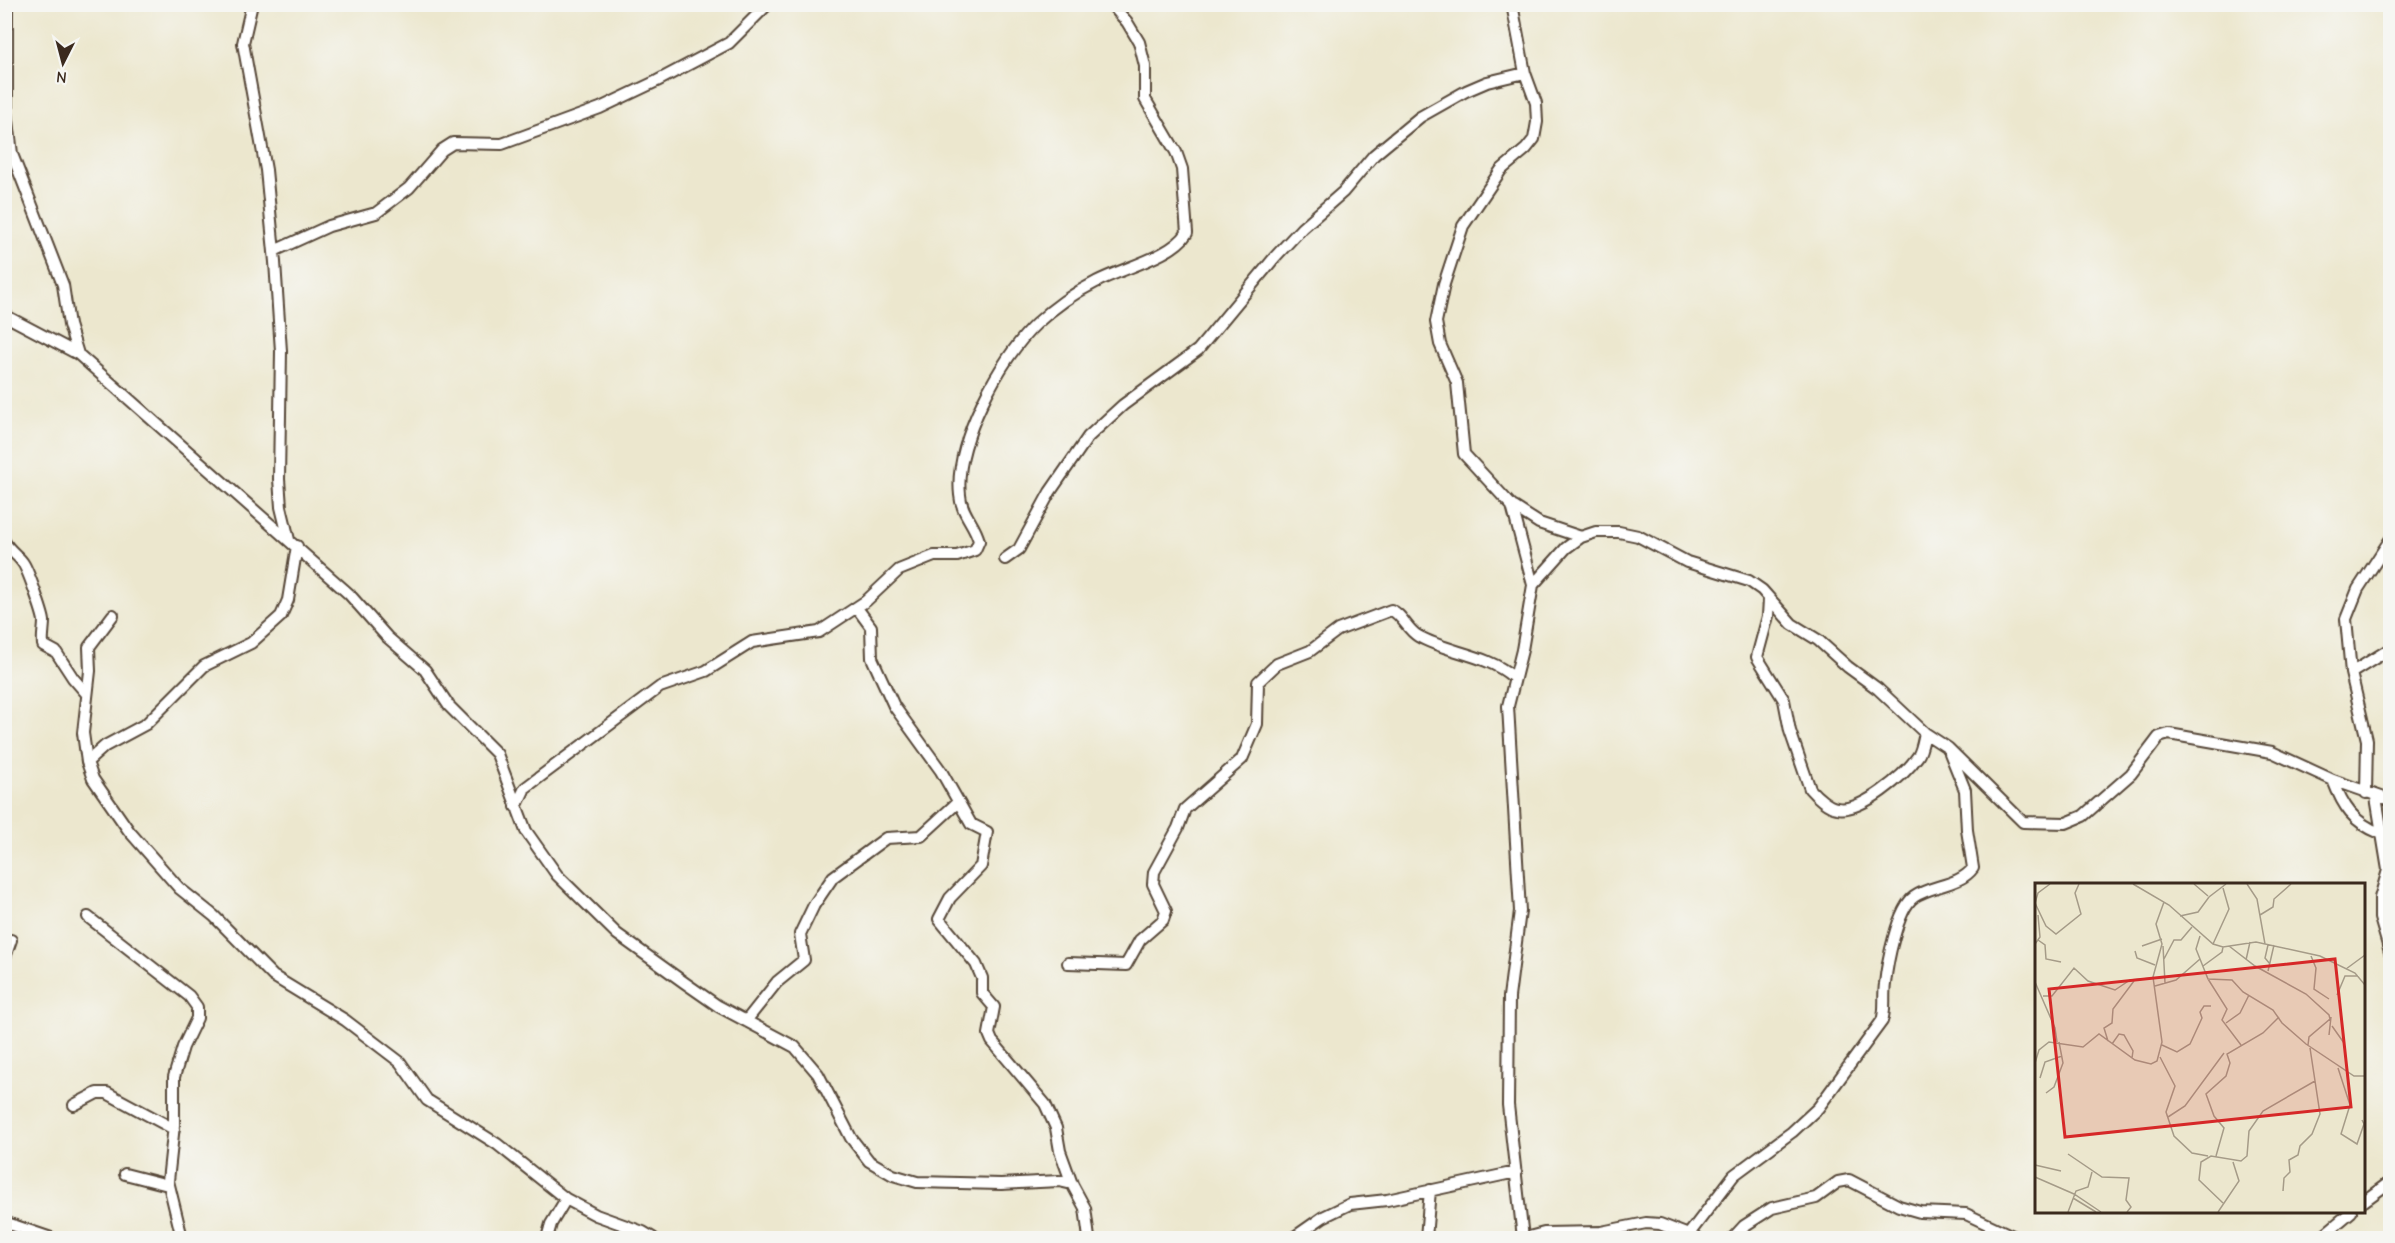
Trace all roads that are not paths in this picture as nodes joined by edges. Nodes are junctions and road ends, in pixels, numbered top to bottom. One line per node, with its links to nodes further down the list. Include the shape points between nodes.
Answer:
1 (7, 4): 9 (street, via 7,112 12,154 63,285)
2 (252, 4): 7 (street, via 243,43 266,170)
3 (768, 4): 7 (street, via 729,43 657,81 600,108 502,144 453,143 409,188 376,213 329,226)
4 (1111, 4): 18 (street, via 1128,22 1139,42 1145,66 1145,99 1182,169 1187,233 1177,246 1095,282 1036,324 1003,367 964,454 961,502 977,533 978,546 967,554 934,556 898,570)
5 (1512, 4): 6 (street)
6 (1525, 73): 10 (street, via 1536,103 1534,139 1502,170 1463,226 1436,322 1440,344 1457,383 1464,454); 15 (street, via 1466,91 1420,117 1374,154 1343,192 1275,257 1198,350 1123,405 1089,437 1050,492 1018,549)
7 (274, 251): 14 (street, via 280,351 279,479 281,507)
8 (4, 315): 9 (street)
9 (78, 354): 14 (street)
10 (1512, 506): 11 (street, via 1539,523); 16 (street)
11 (1581, 537): 16 (street); 17 (street, via 1619,531 1638,536 1687,562 1749,581)
12 (2391, 540): 21 (street, via 2358,588 2346,619)
13 (4, 541): 23 (street, via 23,563 35,588 44,618 43,645 56,652)
14 (293, 543): 26 (street, via 288,600 281,616 251,643 204,666 153,718 105,746); 31 (street, via 418,664 449,706 496,754)
15 (1005, 559)
16 (1533, 585): 22 (street, via 1522,650)
17 (1769, 599): 24 (street, via 1781,614 1878,689); 24 (street, via 1756,657 1784,700 1790,731 1815,795 1836,808 1855,807 1885,789 1914,761 1921,752)
18 (857, 608): 30 (street, via 872,627 872,658 894,706 941,771); 31 (street, via 819,632 752,642 706,671 660,687 530,783)
19 (113, 615): 23 (street, via 89,647)
20 (2391, 649): 21 (street)
21 (2351, 673): 28 (street, via 2367,740)
22 (1513, 677): 38 (street, via 1501,666 1418,636 1391,610 1338,630 1310,651 1277,664 1258,682 1257,724 1242,759 1185,809 1154,873 1153,884 1166,911 1163,920 1140,940 1126,965); 42 (street, via 1508,706 1509,744 1520,911 1509,997 1508,1084)
23 (86, 693): 26 (street, via 83,733)
24 (1925, 733): 25 (street)
25 (1948, 748): 27 (street, via 2018,819 2027,823 2066,823 2083,816 2131,774 2163,735 2272,752); 52 (street, via 1965,790 1973,868 1962,878 1908,902 1892,947 1882,1021 1818,1108 1734,1175)
26 (87, 762): 48 (street, via 93,779 129,831 179,888 214,916 273,976 345,1020 400,1062 427,1100 497,1144)
27 (2333, 780): 28 (street); 32 (street, via 2340,799 2361,825)
28 (2371, 795): 29 (street); 32 (street)
29 (2391, 800)
30 (958, 802): 39 (street, via 921,836 886,838 834,877 800,934 804,960 777,982); 45 (street, via 972,826 987,832 986,841 981,867 953,894 939,919 980,973 982,993 994,1007 989,1034 992,1041 1045,1104)
31 (516, 807): 39 (street, via 557,875 611,928 710,1000)
32 (2380, 833): 33 (street)
33 (2389, 869): 36 (street, via 2380,898 2380,918)
34 (88, 918): 41 (street, via 189,996 196,1007 197,1018 175,1069)
35 (11, 940): 37 (street)
36 (2391, 952)
37 (4, 960)
38 (1068, 963)
39 (746, 1020): 45 (street, via 795,1047 809,1061 858,1149 869,1161 893,1175 917,1182)
40 (74, 1105): 41 (street, via 97,1092 107,1093)
41 (174, 1129): 46 (street)
42 (1516, 1172): 47 (street); 60 (street)
43 (125, 1174): 46 (street)
44 (2391, 1182): 49 (street)
45 (1072, 1184): 57 (street, via 1085,1208)
46 (168, 1185): 54 (street)
47 (1430, 1190): 58 (street, via 1350,1204 1323,1217); 59 (street)
48 (566, 1199): 55 (street); 56 (street)
49 (2365, 1200)
50 (2350, 1213): 63 (street)
51 (4, 1222): 53 (street)
52 (1693, 1236): 60 (street, via 1646,1223 1601,1232 1544,1233)
53 (51, 1239)
54 (182, 1239)
55 (547, 1239)
56 (653, 1239)
57 (1089, 1239)
58 (1293, 1239)
59 (1426, 1239)
60 (1524, 1239)
61 (1733, 1239): 62 (street, via 1744,1226 1772,1208 1816,1198 1849,1180 1899,1206 1920,1212 1966,1214)
62 (2017, 1239)
63 (2320, 1239)

